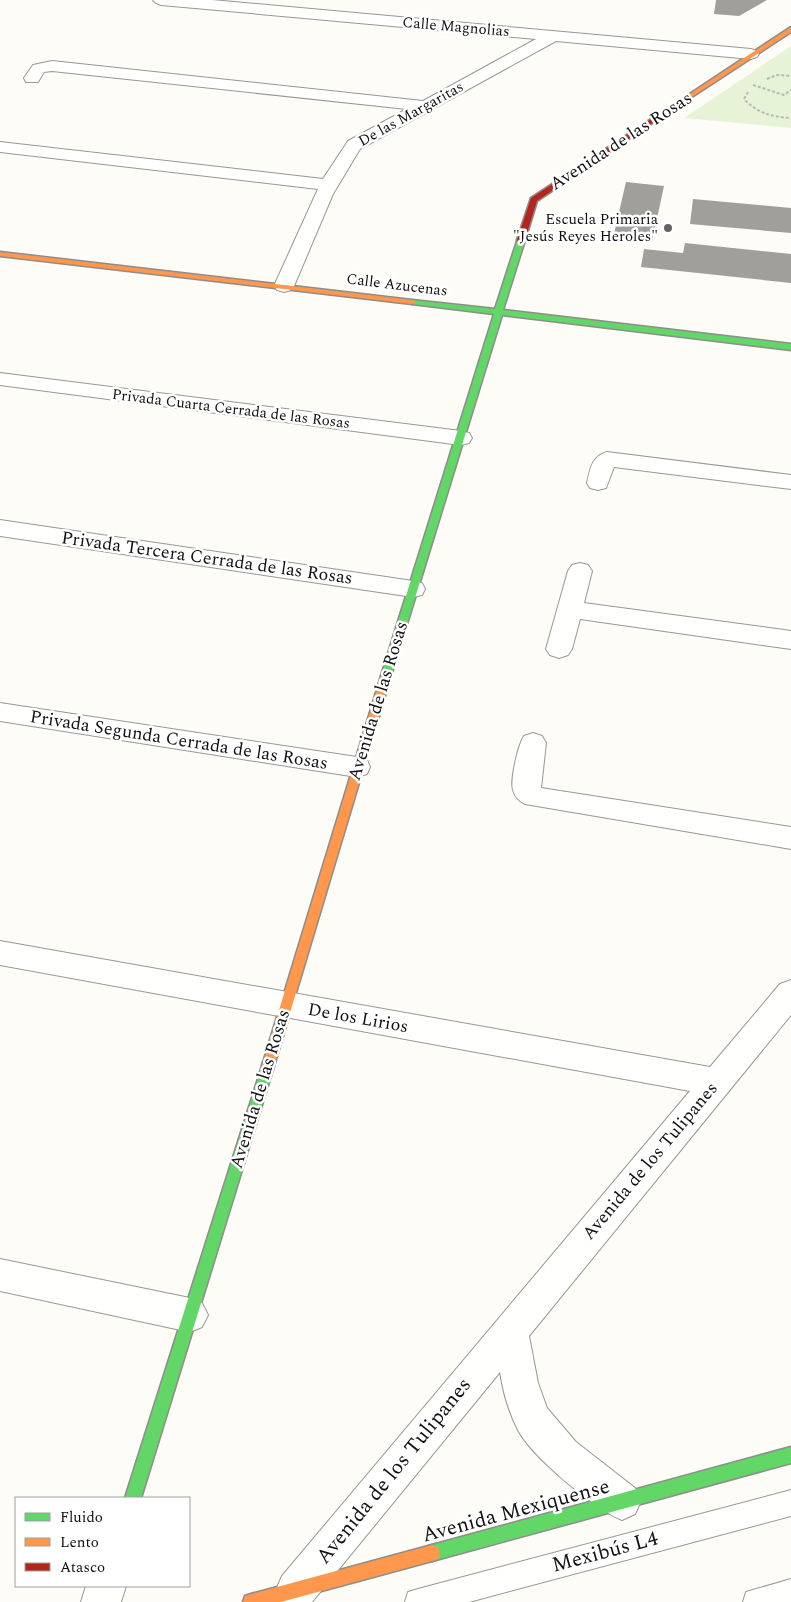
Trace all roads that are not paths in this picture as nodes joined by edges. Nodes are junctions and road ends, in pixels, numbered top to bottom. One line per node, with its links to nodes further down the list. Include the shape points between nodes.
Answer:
1 (160, 0): 2 (street, Calle Magnolias)
2 (165, 0): 4 (street, Calle Magnolias)
3 (321, 0): 4 (street)
4 (313, 14): 6 (street, Calle Magnolias)
5 (791, 29): 7 (street, Avenida de las Rosas)
6 (554, 36): 7 (street, Calle Magnolias); 9 (street, De las Margaritas)
7 (751, 54): 14 (street, Avenida de las Rosas, via 534,200)
8 (32, 78): 9 (street, via 39,68 52,66)
9 (426, 106): 11 (street, De las Margaritas, via 354,145)
10 (0, 146): 11 (street)
11 (330, 185): 13 (street, De las Margaritas)
12 (0, 254): 13 (street, Calle Azucenas)
13 (284, 286): 14 (street, Calle Azucenas)
14 (498, 313): 15 (street, Calle Azucenas); 17 (street, Avenida de las Rosas)
15 (791, 347)
16 (0, 379): 17 (street, Privada Cuarta Cerrada de las Rosas)
17 (461, 438): 22 (street, Avenida de las Rosas)
18 (791, 482): 19 (street, via 608,459 603,464)
19 (598, 483)
20 (0, 528): 22 (street, Privada Tercera Cerrada de las Rosas)
21 (580, 571): 23 (street)
22 (413, 588): 28 (street, Avenida de las Rosas)
23 (569, 608): 24 (street); 25 (street)
24 (791, 640)
25 (559, 649)
26 (0, 712): 28 (street, Privada Segunda Cerrada de las Rosas)
27 (533, 743): 29 (street, via 526,787 528,794 535,797)
28 (358, 767): 32 (street, Avenida de las Rosas)
29 (791, 838)
30 (0, 953): 32 (street, De los Lirios)
31 (791, 993): 33 (street, Avenida de los Tulipanes)
32 (287, 1005): 33 (street, De los Lirios); 35 (street, Avenida de las Rosas)
33 (716, 1082): 36 (street, Avenida de los Tulipanes)
34 (0, 1275): 35 (street)
35 (190, 1315): 38 (street, Avenida de las Rosas)
36 (510, 1330): 39 (street, via 520,1384 532,1419 563,1455); 42 (street, Avenida de los Tulipanes)
37 (791, 1455): 39 (street, Avenida Mexiquense)
38 (133, 1497)
39 (622, 1502): 42 (street, Avenida Mexiquense)
40 (791, 1502): 46 (lane, Mexibús L4)
41 (106, 1587): 44 (street)
42 (296, 1590): 45 (street, Avenida Mexiquense)
43 (791, 1592): 47 (lane)
44 (101, 1602)
45 (251, 1602)
46 (418, 1602)
47 (756, 1602)

